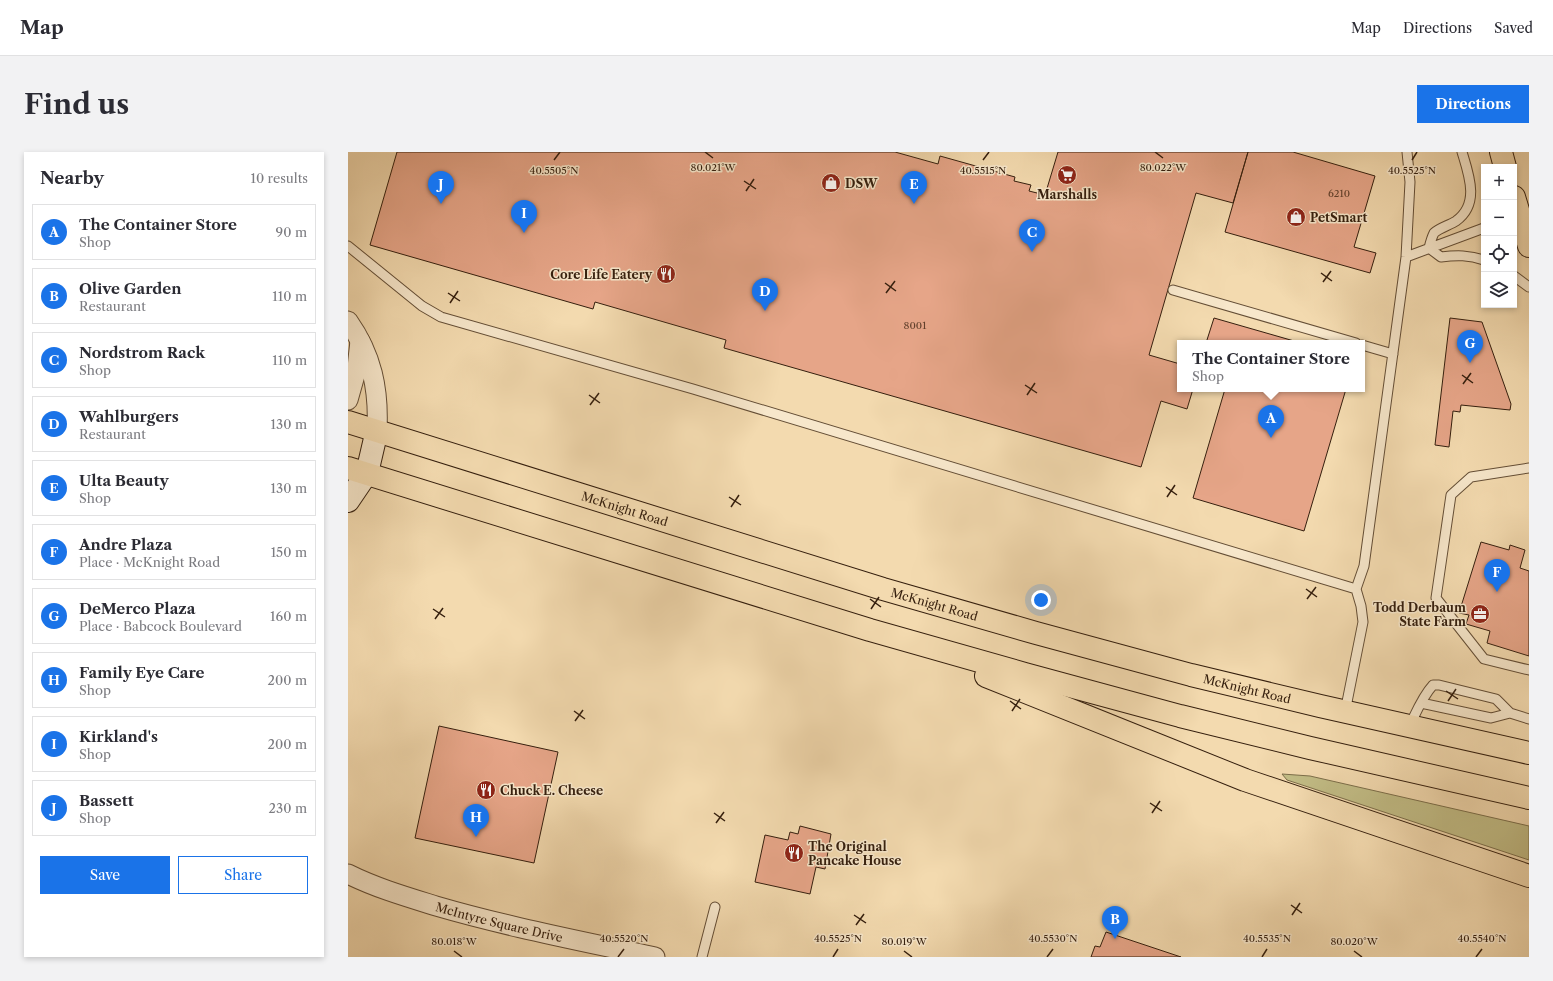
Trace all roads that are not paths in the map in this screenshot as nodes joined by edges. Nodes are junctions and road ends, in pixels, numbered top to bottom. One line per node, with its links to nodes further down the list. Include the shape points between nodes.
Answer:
1 (1407, 152): 10 (lane, via 1410,182)
2 (1462, 152): 9 (lane, via 1470,178 1470,201 1466,212 1434,233)
3 (1501, 152): 4 (main road)
4 (1504, 164)
5 (1517, 213): 8 (main road)
6 (1481, 229): 9 (lane)
7 (348, 246): 26 (lane, via 422,306 441,317 693,389)
8 (1529, 246)
9 (1429, 248): 10 (lane); 11 (lane, via 1441,257 1460,255)
10 (1406, 257): 19 (lane)
11 (1481, 259)
12 (1517, 278): 13 (lane)
13 (1529, 287)
14 (1173, 290): 16 (lane)
15 (348, 321): 17 (street)
16 (1346, 340)
17 (360, 341): 20 (street, via 357,368); 22 (street, via 373,373 378,411)
18 (1365, 346): 19 (lane)
19 (1393, 354): 26 (lane, via 1364,566)
20 (348, 400)
21 (348, 422): 22 (main road, McKnight Road)
22 (376, 430): 24 (street); 30 (main road, McKnight Road, via 883,589 1184,673)
23 (1529, 468): 28 (lane, via 1471,477 1451,495 1436,598 1484,659)
24 (357, 470): 25 (street); 27 (main road)
25 (348, 501)
26 (1356, 589): 30 (lane, via 1363,622)
27 (870, 630): 35 (main road, via 1180,716); 37 (main road, via 1245,780)
28 (1529, 670)
29 (1420, 703): 31 (lane, via 1491,718); 31 (lane, via 1433,685 1439,685 1496,699); 33 (lane)
30 (1345, 712): 33 (main road, McKnight Road)
31 (1510, 713): 32 (lane)
32 (1529, 719)
33 (1409, 727): 34 (main road, McKnight Road)
34 (1529, 754)
35 (1529, 798)
36 (348, 874): 39 (street, McIntyre Square Drive, via 406,897 460,913)
37 (1529, 876)
38 (715, 907): 40 (lane)
39 (655, 957)
40 (702, 957)

